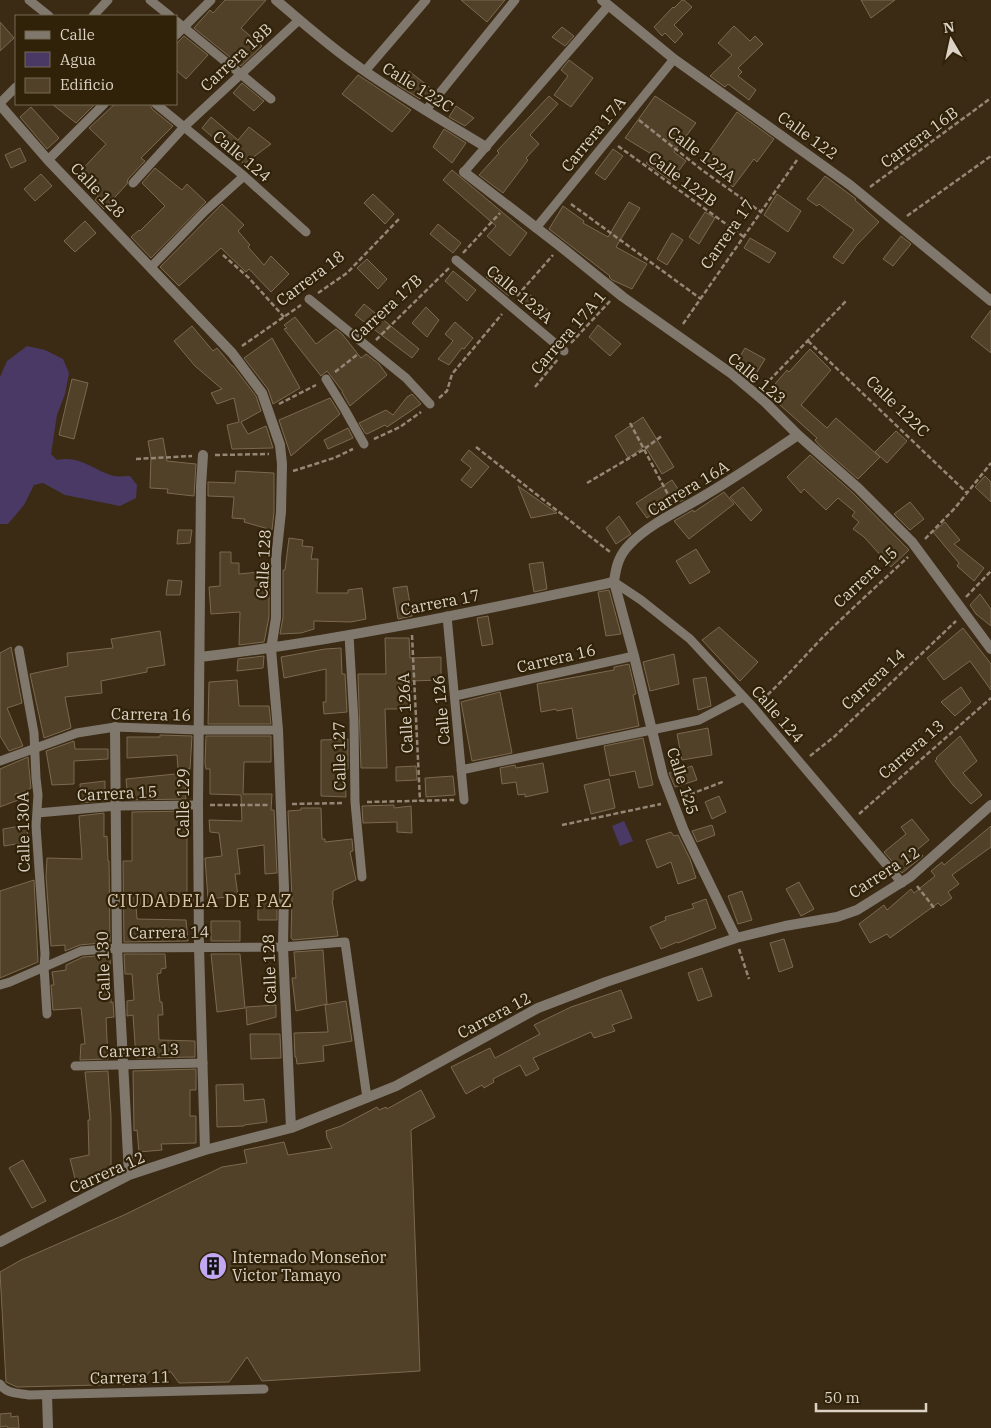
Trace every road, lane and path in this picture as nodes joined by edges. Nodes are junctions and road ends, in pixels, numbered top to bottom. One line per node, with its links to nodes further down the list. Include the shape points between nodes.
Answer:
1 (28, 0): 9 (lane)
2 (108, 0): 10 (lane)
3 (150, 0): 11 (lane)
4 (211, 0): 14 (lane)
5 (276, 0): 12 (street)
6 (426, 0): 17 (lane)
7 (516, 0): 25 (lane)
8 (605, 3): 16 (street, Calle 122); 29 (lane)
9 (48, 15)
10 (94, 15)
11 (169, 15)
12 (299, 20): 17 (street, Calle 122C); 18 (lane, Carrera 18B)
13 (178, 23): 14 (lane)
14 (184, 28): 15 (lane); 18 (lane)
15 (178, 33)
16 (674, 59): 26 (lane, Carrera 17A); 30 (street, Calle 122)
17 (365, 71): 25 (street, Calle 122C)
18 (240, 74): 21 (lane); 27 (lane, Carrera 18B)
19 (15, 89): 22 (lane)
20 (991, 98): 36 (path, Carrera 16B)
21 (271, 99)
22 (0, 104): 32 (street, Calle 128)
23 (103, 105): 32 (lane)
24 (157, 105): 27 (lane, Calle 124)
25 (426, 110): 29 (street, Calle 122C)
26 (630, 113): 28 (lane, Carrera 17A); 39 (path, Calle 122A)
27 (184, 127): 34 (lane, Calle 124); 35 (lane, Carrera 18B)
28 (609, 139): 37 (lane, Carrera 17A); 44 (path, Calle 122B)
29 (486, 147): 33 (lane)
30 (804, 151): 36 (street, Calle 122); 39 (path, Carrera 17)
31 (991, 156): 41 (path)
32 (48, 160): 48 (street, Calle 128)
33 (464, 172): 38 (street, Calle 123)
34 (244, 176): 43 (lane, Calle 124); 48 (lane)
35 (133, 183)
36 (861, 193): 41 (street, Calle 122)
37 (561, 197): 42 (lane, Carrera 17A); 51 (path)
38 (506, 206): 42 (street, Calle 123); 47 (path, Carrera 17B)
39 (761, 212): 44 (path, Carrera 17)
40 (399, 219): 50 (path, Carrera 18, via 347,273)
41 (898, 223): 53 (street, Calle 122)
42 (536, 228): 45 (street, Calle 123)
43 (306, 232)
44 (744, 237): 51 (path, Carrera 17)
45 (560, 246): 49 (street, Calle 123); 54 (path)
46 (222, 255): 55 (path, via 249,278)
47 (456, 260): 54 (lane, Calle 123A); 58 (path, Carrera 17B)
48 (151, 267): 60 (street, Calle 128)
49 (618, 292): 56 (street, Calle 123); 59 (path, Carrera 17A 1)
50 (309, 299): 55 (path, Carrera 18); 58 (lane)
51 (701, 299): 56 (path, Carrera 17)
52 (846, 300): 57 (path)
53 (991, 301)
54 (509, 305): 59 (lane, Calle 123A); 63 (path, via 452,374)
55 (284, 317): 60 (path, Carrera 18)
56 (676, 335): 64 (street, Calle 123)
57 (808, 341): 64 (path); 76 (path, Calle 122C)
58 (368, 347): 61 (path, Carrera 17B); 65 (lane, via 406,378)
59 (564, 351): 62 (path, Carrera 17A 1)
60 (232, 353): 66 (street, Calle 128, via 262,392)
61 (326, 379): 66 (path, Carrera 17B); 70 (lane)
62 (536, 387)
63 (448, 391)
64 (756, 394): 68 (street, Calle 123)
65 (430, 404)
66 (269, 410): 86 (street, Calle 128, via 280,445 282,464 276,618)
67 (630, 423): 72 (path)
68 (798, 435): 77 (street, Carrera 16A); 78 (street, Calle 123, via 858,488)
69 (663, 436): 72 (path)
70 (364, 444)
71 (476, 447): 79 (path)
72 (644, 450): 75 (path); 77 (path)
73 (204, 455): 90 (street, Calle 129)
74 (991, 463): 76 (path, Carrera 15)
75 (587, 483)
76 (967, 493): 78 (path, Carrera 15)
77 (677, 512): 79 (street, Carrera 16A, via 629,544)
78 (917, 550): 82 (street, Calle 123); 94 (path, Carrera 15, via 859,602 780,684)
79 (619, 559): 81 (street, Carrera 16A)
80 (991, 571): 82 (path, Carrera 14)
81 (614, 582): 83 (street, Carrera 17); 89 (street, Calle 125); 92 (lane, Calle 124, via 690,639)
82 (962, 609): 87 (street, Calle 123); 101 (path, Carrera 14, via 835,736)
83 (447, 616): 84 (street, Carrera 17); 91 (lane, Calle 126)
84 (412, 624): 85 (street, Carrera 17); 105 (path, Calle 126A)
85 (349, 635): 86 (street, Carrera 17); 106 (lane, Calle 127)
86 (271, 649): 90 (street, Carrera 17); 97 (street, Calle 128)
87 (991, 649)
88 (19, 650): 99 (lane, Calle 130A)
89 (634, 656): 91 (lane, Carrera 16); 98 (street, Calle 125)
90 (200, 657): 96 (street, Calle 129)
91 (454, 696): 102 (lane, Calle 126)
92 (743, 697): 94 (lane, Calle 124); 98 (lane, via 699,720)
93 (991, 698): 113 (path, Carrera 13)
94 (753, 707): 101 (lane, Calle 124)
95 (114, 727): 96 (lane, Carrera 16); 99 (lane, Carrera 16, via 76,733); 111 (street, Calle 130)
96 (198, 730): 97 (lane, Carrera 16); 108 (street, Calle 129)
97 (278, 730): 109 (street, Calle 128)
98 (651, 731): 102 (lane); 107 (street, Calle 125)
99 (35, 748): 100 (lane, Carrera 16); 112 (lane, Calle 130A)
100 (2, 757)
101 (801, 763): 113 (lane, Calle 124)
102 (461, 770): 104 (lane, Calle 126)
103 (725, 781): 107 (path)
104 (464, 800): 105 (path)
105 (420, 801): 106 (path)
106 (355, 802): 109 (path); 115 (lane, Calle 127)
107 (672, 802): 114 (path); 118 (street, Calle 125)
108 (198, 805): 109 (path); 111 (lane, Carrera 15); 119 (street, Calle 129)
109 (280, 805): 120 (street, Calle 128)
110 (991, 805): 116 (street, Carrera 12)
111 (117, 806): 112 (lane, Carrera 15); 121 (street, Calle 130)
112 (37, 813): 122 (lane, Calle 130A)
113 (850, 822): 116 (lane, Calle 124)
114 (562, 825)
115 (362, 877)
116 (906, 880): 117 (path); 118 (street, Carrera 12, via 857,910)
117 (935, 909)
118 (736, 938): 123 (path); 129 (street, Carrera 12, via 538,1008 396,1086)
119 (200, 947): 120 (lane, Carrera 14); 121 (lane, Carrera 14); 126 (street, Calle 129)
120 (283, 947): 129 (lane, Carrera 14, via 345,942); 130 (street, Calle 128)
121 (117, 948): 122 (lane, Carrera 14, via 81,951); 127 (street, Calle 130)
122 (44, 967): 124 (lane, Carrera 14); 125 (lane, Calle 130A)
123 (749, 980)
124 (0, 985)
125 (47, 1014)
126 (204, 1063): 127 (lane, Carrera 13); 131 (street, Calle 129)
127 (122, 1065): 128 (lane, Carrera 13); 132 (street, Calle 130)
128 (75, 1066)
129 (367, 1098): 130 (street, Carrera 12)
130 (291, 1128): 131 (street, Carrera 12)
131 (205, 1150): 132 (street, Carrera 12)
132 (129, 1174): 133 (street, Carrera 12)
133 (0, 1242)
134 (0, 1384): 136 (lane, Carrera 11, via 9,1392)
135 (264, 1389): 136 (lane, Carrera 11)
136 (47, 1394): 137 (street)
137 (48, 1428)

